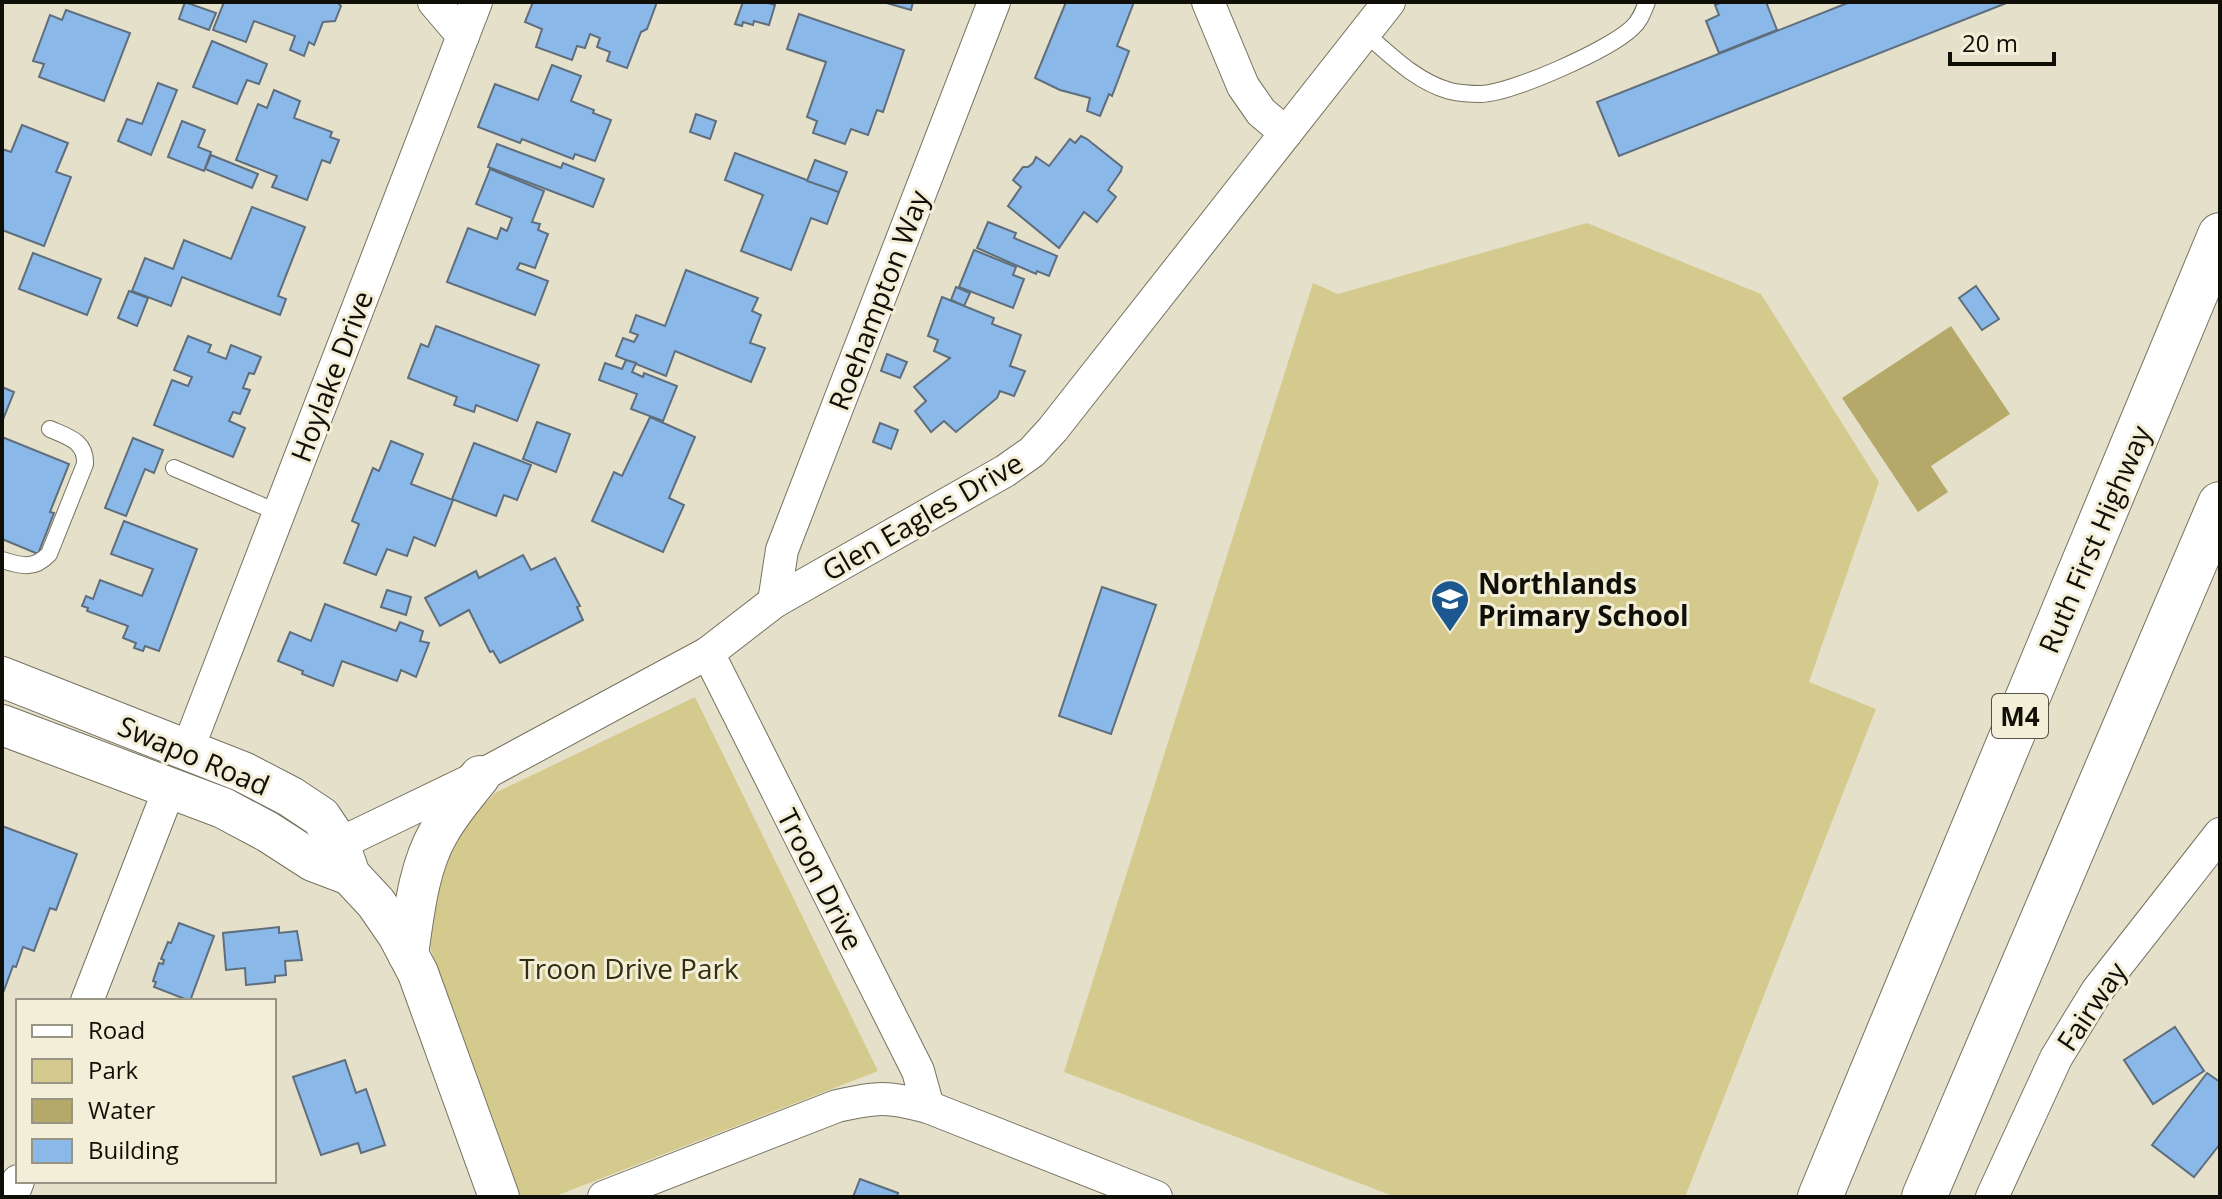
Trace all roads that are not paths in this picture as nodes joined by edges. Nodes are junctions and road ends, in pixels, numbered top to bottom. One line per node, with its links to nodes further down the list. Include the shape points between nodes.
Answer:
1 (434, 2): 8 (street)
2 (476, 2): 8 (street, Hoylake Drive)
3 (994, 2): 15 (street, Roehampton Way)
4 (1208, 2): 9 (street, via 1243,86 1261,112)
5 (1389, 2): 7 (street, Glen Eagles Drive)
6 (1647, 2): 7 (lane, via 1631,29 1592,53 1482,94 1450,91 1418,77)
7 (1365, 33): 9 (street, Glen Eagles Drive)
8 (463, 36): 14 (street, Hoylake Drive)
9 (1286, 133): 17 (street, Glen Eagles Drive, via 1032,452)
10 (2220, 235): 33 (highway, Ruth First Highway / M4)
11 (50, 429): 16 (lane, via 77,442 85,464 49,554 27,566)
12 (174, 468): 14 (lane)
13 (2220, 504): 34 (highway)
14 (279, 513): 22 (street, Hoylake Drive)
15 (791, 527): 17 (street, via 806,547); 18 (street, Roehampton Way)
16 (2, 560)
17 (841, 564): 18 (street, Glen Eagles Drive)
18 (774, 602): 19 (street, Glen Eagles Drive)
19 (708, 653): 23 (street, Glen Eagles Drive); 29 (street, Troon Drive, via 918,1071)
20 (2, 677): 22 (street, Swapo Road)
21 (2, 725): 24 (street, Swapo Road)
22 (187, 751): 26 (street, Swapo Road, via 243,772 321,817)
23 (480, 776): 26 (street, Glen Eagles Drive); 27 (street, via 438,833 428,856)
24 (170, 787): 26 (street, Swapo Road); 28 (street)
25 (2220, 834): 35 (street, Fairway, via 2097,991 2056,1058)
26 (334, 860): 27 (street, Swapo Road, via 376,903)
27 (408, 954): 30 (street, Swapo Road)
28 (88, 999)
29 (928, 1107): 31 (street, via 896,1098 837,1106); 32 (street)
30 (499, 1197)
31 (604, 1197)
32 (1156, 1197)
33 (1820, 1197)
34 (1924, 1197)
35 (1992, 1197)

